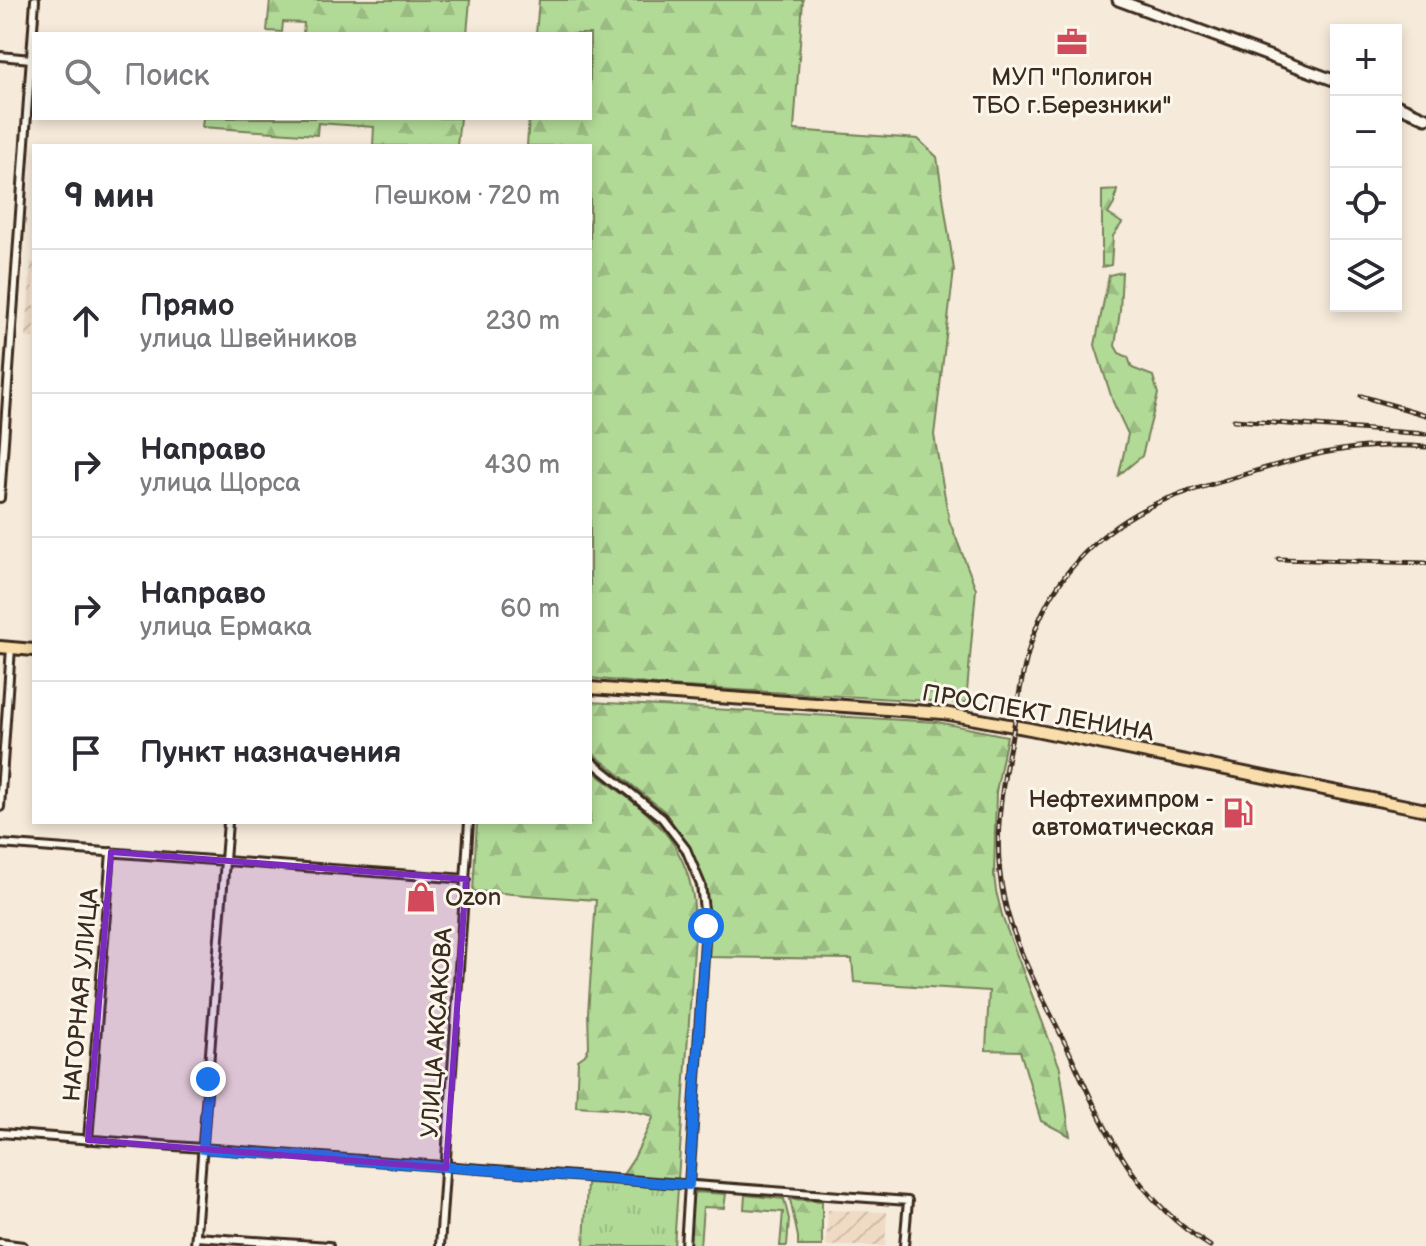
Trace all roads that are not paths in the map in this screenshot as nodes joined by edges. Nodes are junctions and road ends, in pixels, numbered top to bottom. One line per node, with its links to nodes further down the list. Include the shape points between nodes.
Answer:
1 (35, 0): 3 (street)
2 (1118, 0): 7 (street)
3 (33, 32)
4 (32, 44): 6 (street)
5 (0, 56): 6 (street)
6 (31, 59): 10 (street)
7 (1330, 79)
8 (1402, 108): 9 (street)
9 (1426, 118)
10 (0, 498)
11 (5, 648): 12 (main road); 15 (street)
12 (32, 650)
13 (592, 688): 16 (main road, ПРОСПЕКТ ЛЕНИНА, via 943,713)
14 (592, 762): 27 (street, via 662,818 686,849 701,885 706,926)
15 (0, 807)
16 (1426, 810)
17 (228, 824): 21 (street)
18 (469, 824): 22 (street, УЛИЦА АКСАКОВА)
19 (0, 844): 20 (street)
20 (111, 852): 21 (street); 24 (street, НАГОРНАЯ УЛИЦА)
21 (225, 861): 22 (street); 25 (street)
22 (466, 879): 26 (street, УЛИЦА АКСАКОВА)
23 (0, 1133): 24 (street)
24 (88, 1140): 25 (street)
25 (203, 1149): 26 (street); 28 (street)
26 (446, 1168): 27 (street); 33 (street, УЛИЦА АКСАКОВА)
27 (689, 1185): 34 (street); 35 (street, via 908,1201)
28 (196, 1237): 31 (street); 32 (street)
29 (0, 1243): 30 (street)
30 (23, 1246)
31 (195, 1246)
32 (329, 1246)
33 (440, 1246)
34 (685, 1246)
35 (904, 1246)

